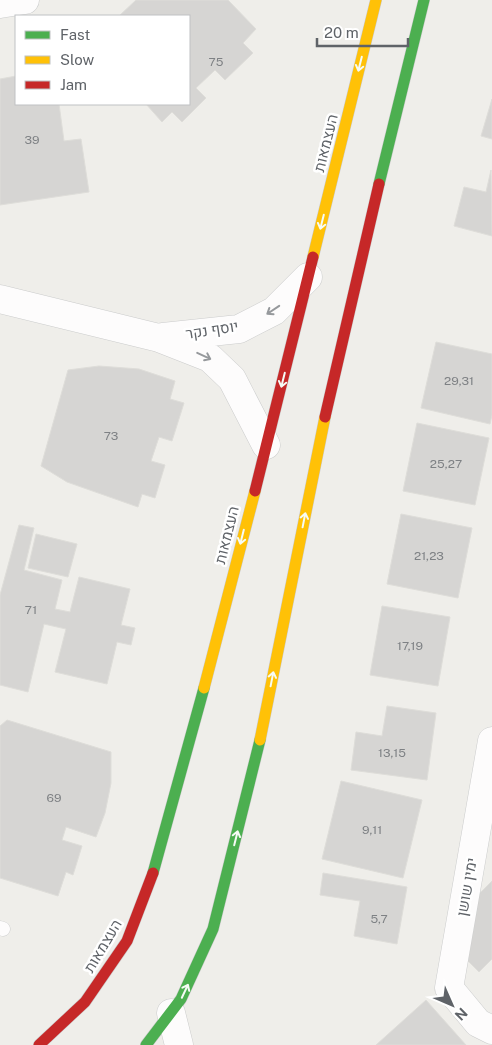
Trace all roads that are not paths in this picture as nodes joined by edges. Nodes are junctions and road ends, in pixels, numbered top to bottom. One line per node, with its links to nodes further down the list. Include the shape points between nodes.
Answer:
1 (25, 0): 4 (street)
2 (376, 0): 5 (main road, העצמאות, one-way to 5)
3 (424, 0): 10 (main road, one-way to 3, via 213,928 258,749 332,380)
4 (0, 4)
5 (308, 277): 7 (street, יוסף נקר, one-way to 7, via 274,311 239,329); 8 (main road, העצמאות, one-way to 8)
6 (2, 307): 7 (street, יוסף נקר)
7 (159, 338): 8 (street, יוסף נקר, one-way to 8, via 210,358 232,379)
8 (266, 445): 12 (main road, העצמאות, one-way to 12, via 185,761 148,890 127,941 85,1002)
9 (492, 741): 11 (street, ימין שושן, via 449,988)
10 (172, 1012): 13 (main road); 14 (street)
11 (485, 1026)
12 (39, 1045)
13 (146, 1045)
14 (179, 1045)

